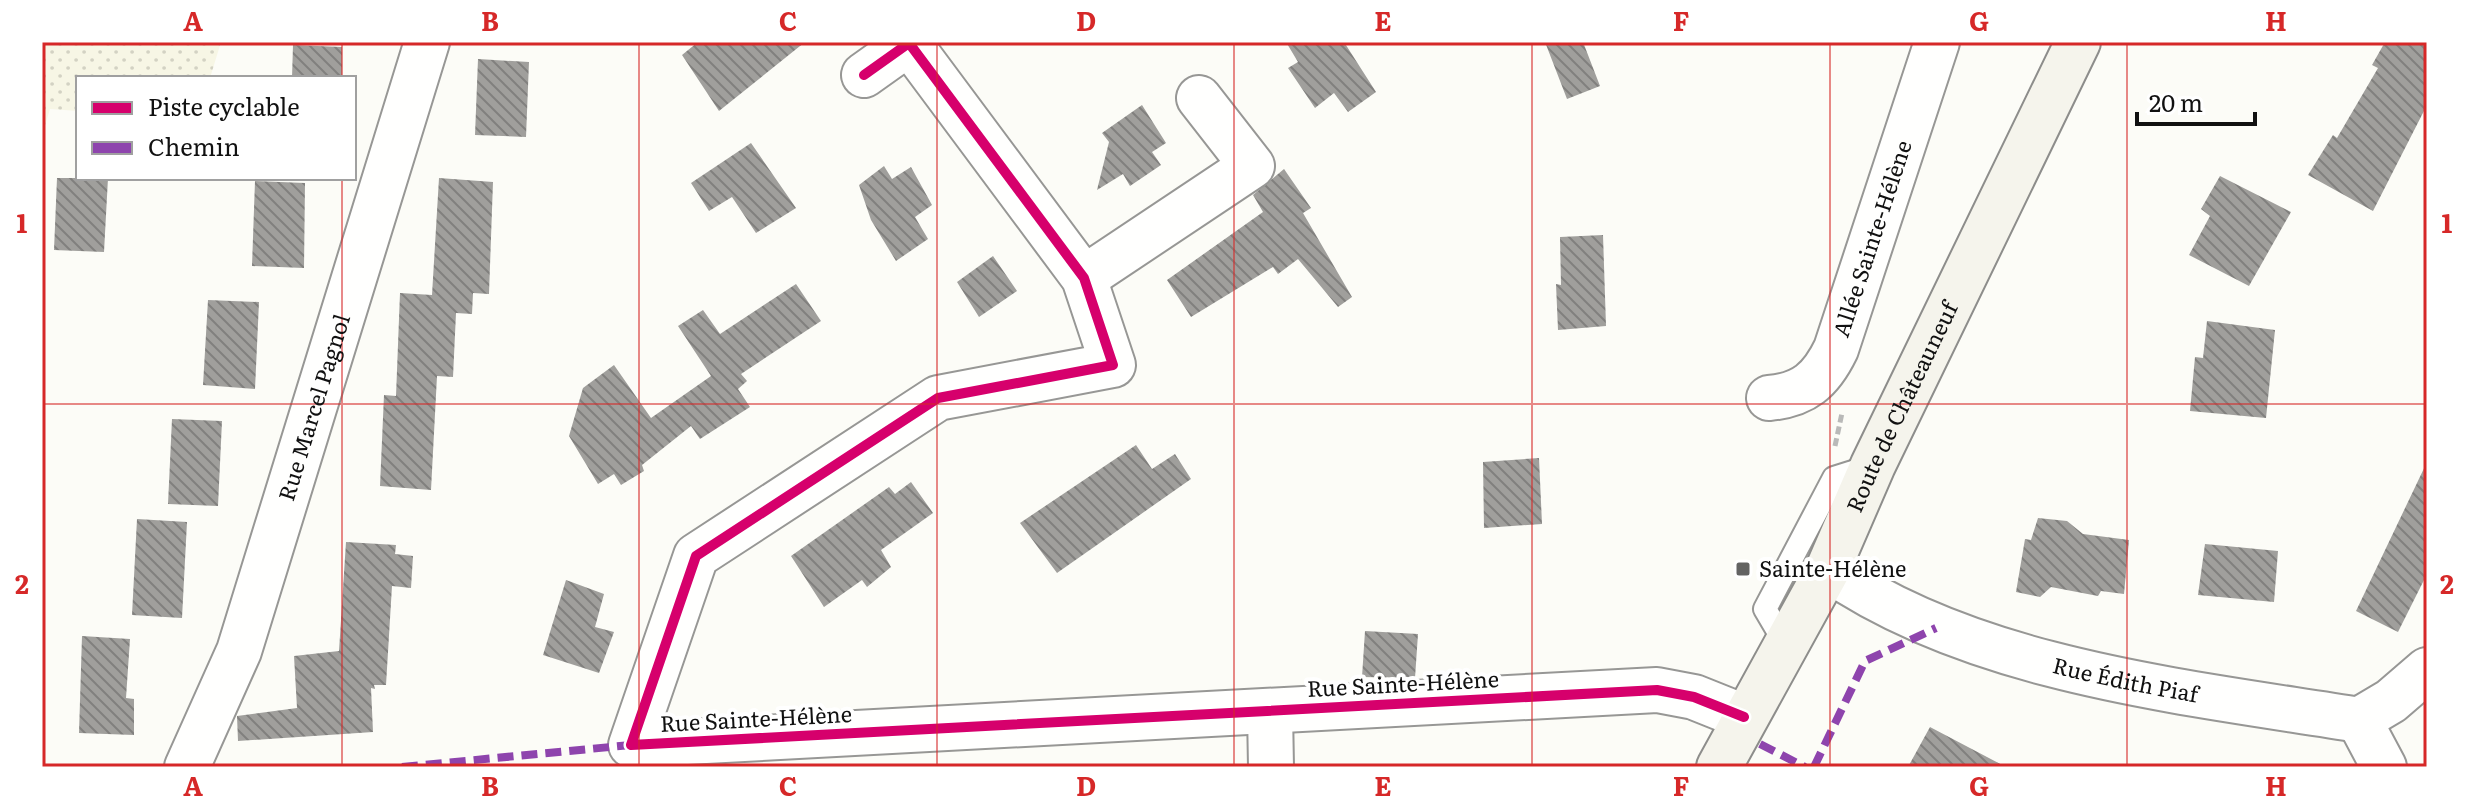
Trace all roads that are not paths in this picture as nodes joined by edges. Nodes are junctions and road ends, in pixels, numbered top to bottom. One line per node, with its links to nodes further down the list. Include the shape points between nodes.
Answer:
1 (427, 42): 15 (street, Rue Marcel Pagnol, via 239,651)
2 (1937, 42): 7 (street, Allée Sainte-Hélène, via 1827,368 1802,392)
3 (2078, 42): 8 (main road, Route de Châteauneuf)
4 (864, 75): 6 (street, Rue Sainte-Hélène, via 909,43)
5 (1199, 98): 6 (street, via 1252,166)
6 (1084, 278): 12 (street, Rue Sainte-Hélène, via 1113,365 938,398 696,556 631,745)
7 (1769, 398)
8 (1873, 465): 9 (main road, Route de Châteauneuf); 10 (lane, via 1834,478 1765,609)
9 (1828, 569): 10 (main road, Route de Châteauneuf); 14 (street, Rue Édith Piaf, via 1936,628 2113,681)
10 (1785, 643): 13 (main road, Route de Châteauneuf)
11 (2427, 670): 14 (street)
12 (1270, 712): 13 (street, Rue Sainte-Hélène, via 1657,690 1694,697); 16 (street)
13 (1744, 717): 17 (main road, Route de Châteauneuf)
14 (2359, 720): 18 (street)
15 (187, 767)
16 (1271, 767)
17 (1719, 767)
18 (2384, 767)

